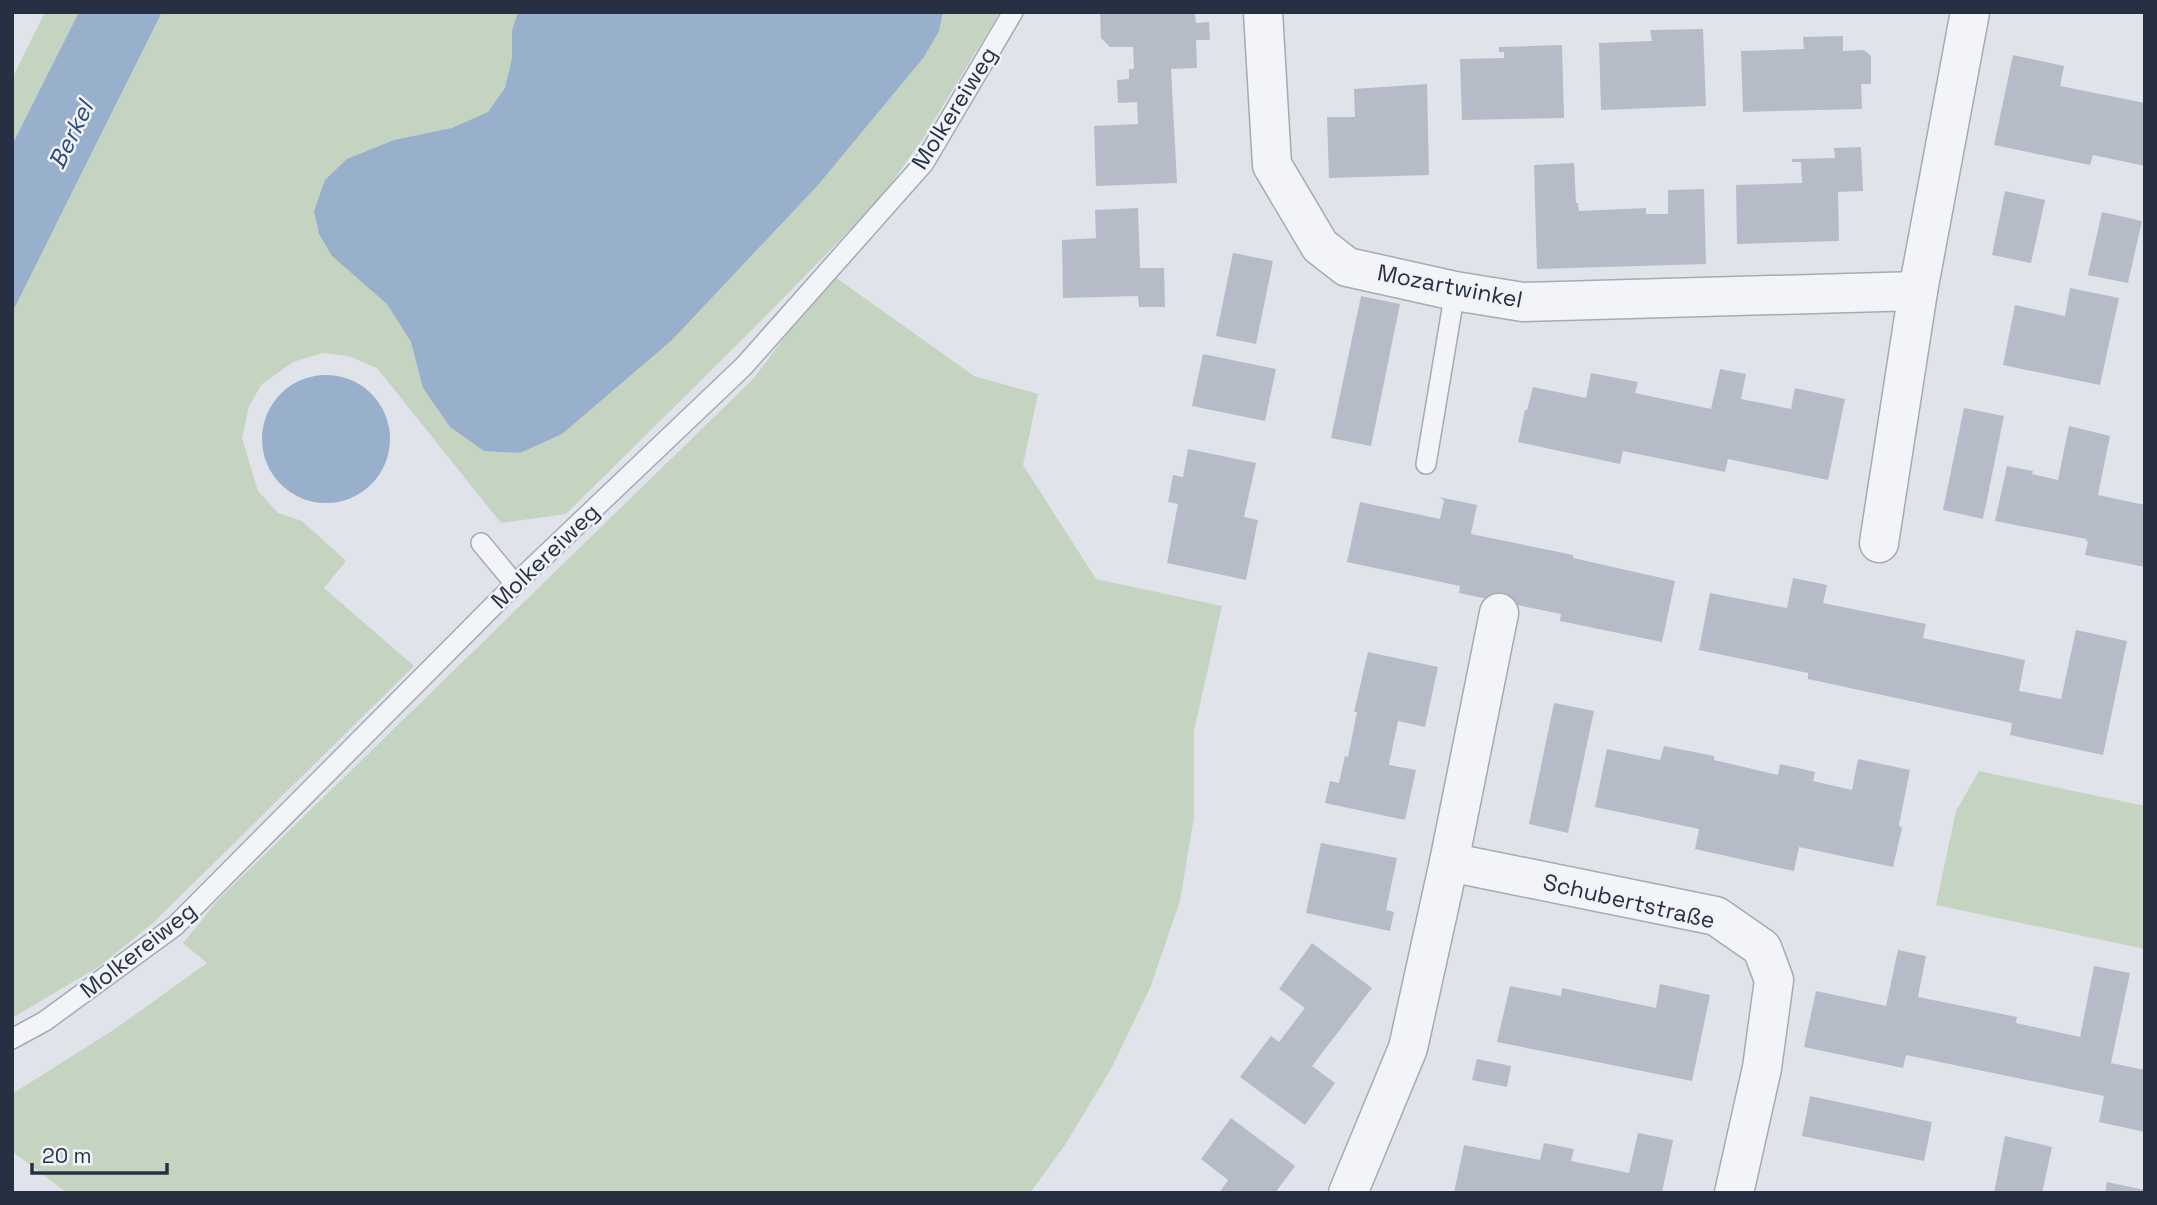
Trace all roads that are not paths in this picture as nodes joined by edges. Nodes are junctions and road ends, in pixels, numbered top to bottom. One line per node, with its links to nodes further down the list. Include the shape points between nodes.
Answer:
1 (1013, 12): 9 (lane, Molkereiweg, via 924,163 744,366)
2 (1262, 12): 4 (street, Mozartwinkel, via 1272,165 1320,246 1347,267)
3 (1970, 12): 5 (street)
4 (1455, 291): 5 (street, Mozartwinkel, via 1523,302); 6 (lane)
5 (1918, 291): 8 (street)
6 (1426, 464)
7 (481, 543): 9 (lane)
8 (1879, 543)
9 (515, 584): 12 (lane, Molkereiweg, via 175,926 45,1021)
10 (1499, 613): 11 (street)
11 (1449, 862): 13 (street, via 1408,1048); 14 (street, Schubertstraße, via 1716,916 1762,948 1774,980 1762,1068)
12 (12, 1039)
13 (1348, 1193)
14 (1734, 1193)

